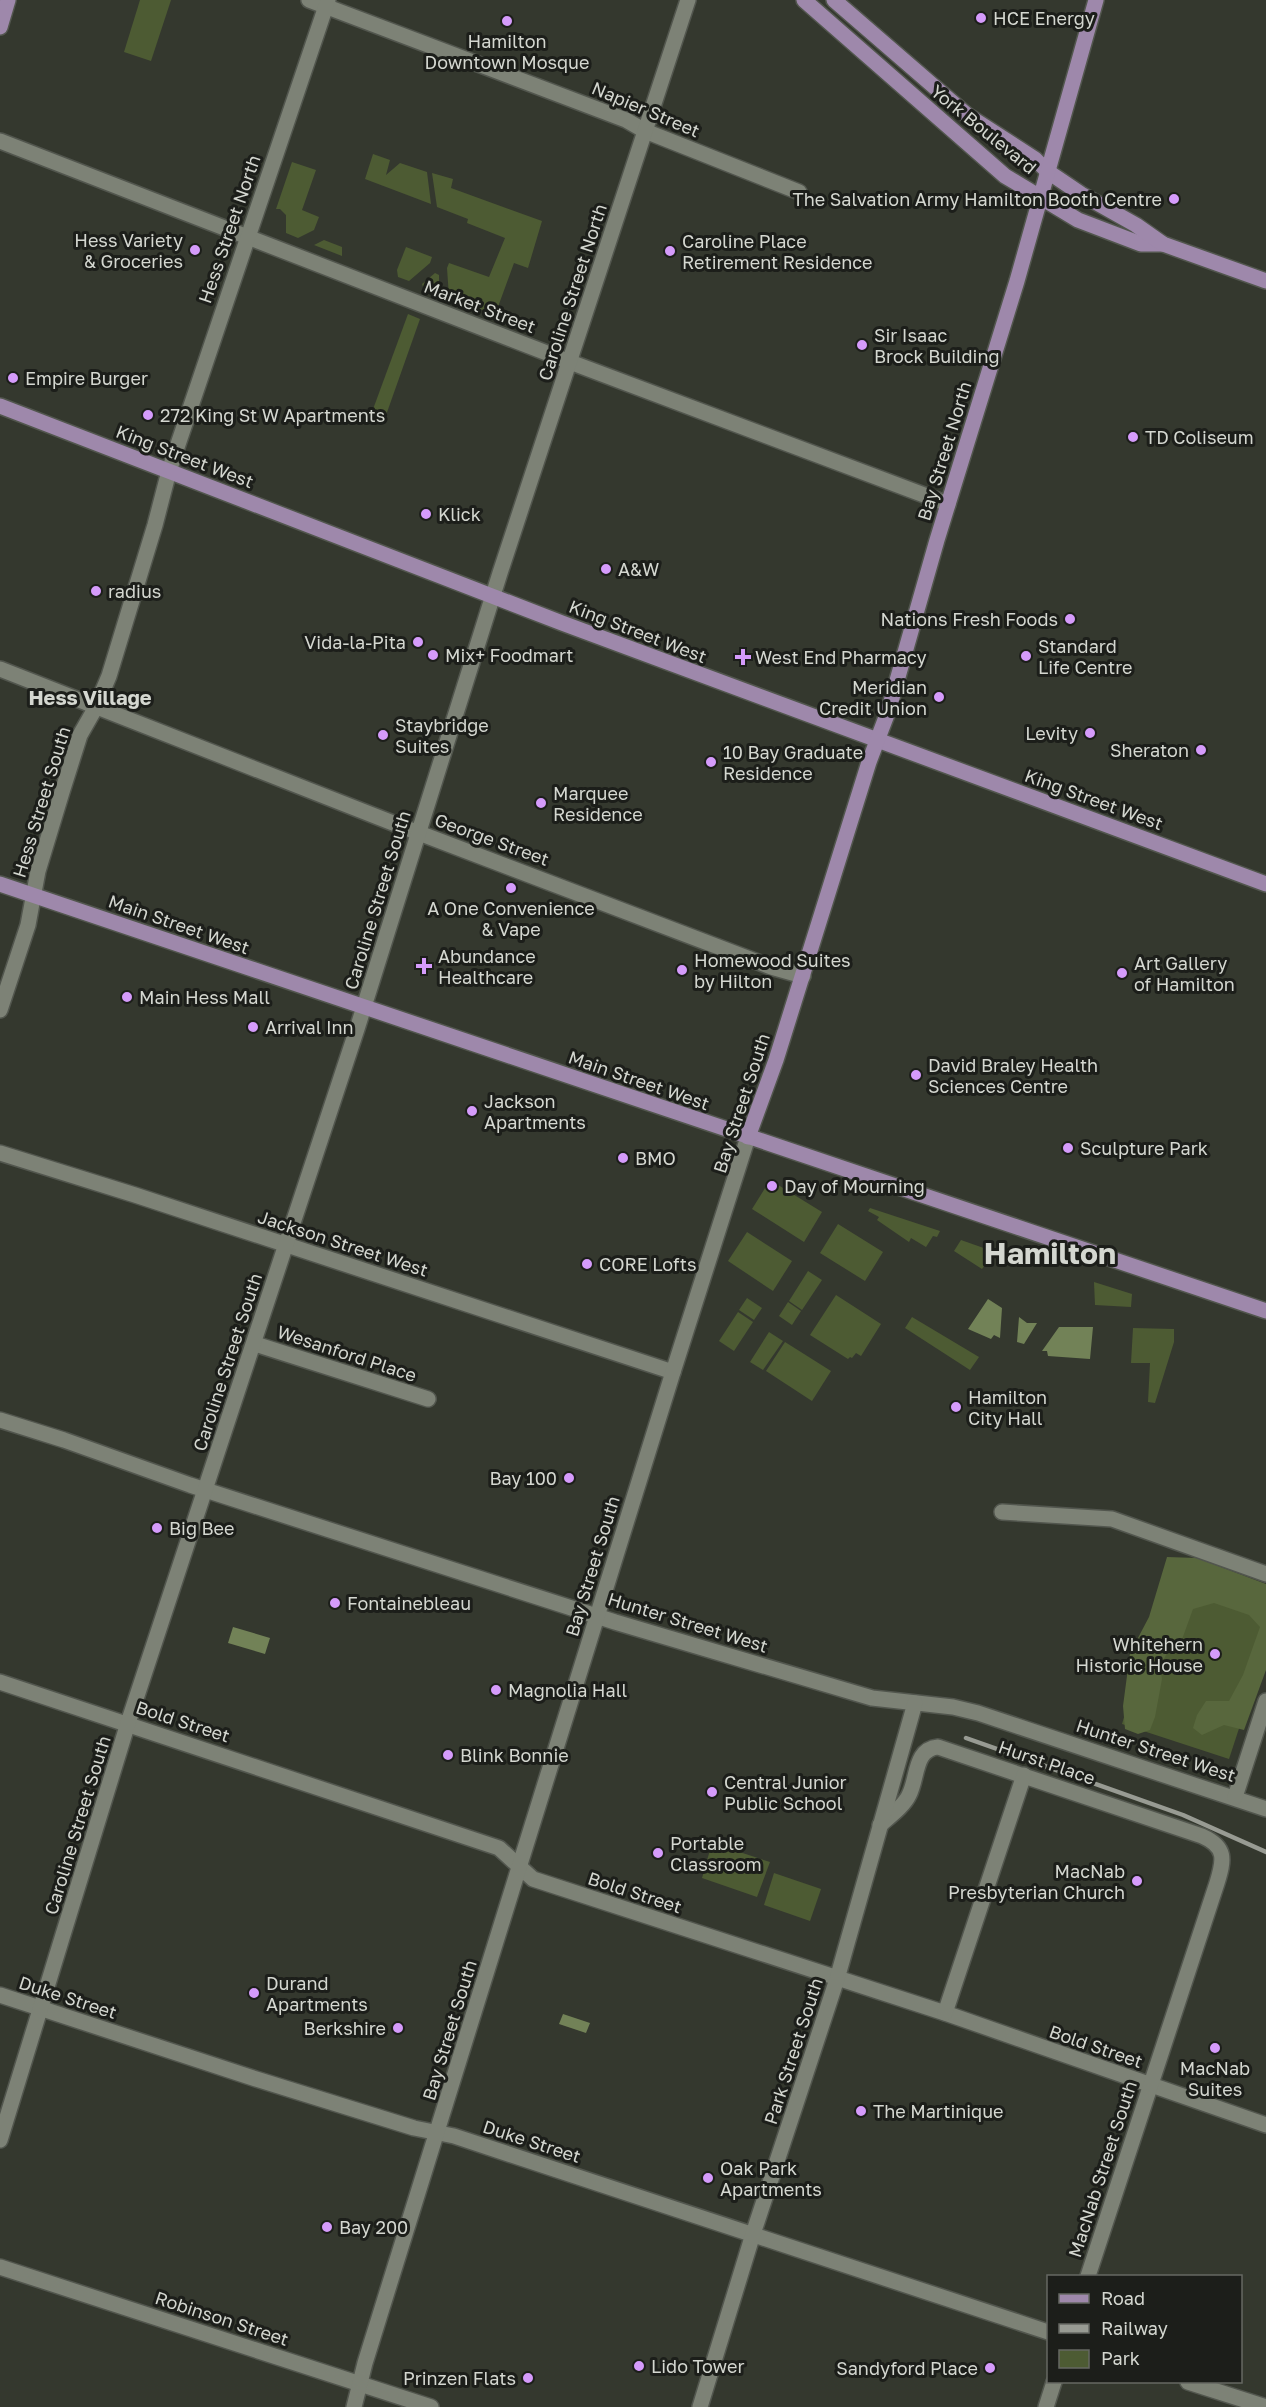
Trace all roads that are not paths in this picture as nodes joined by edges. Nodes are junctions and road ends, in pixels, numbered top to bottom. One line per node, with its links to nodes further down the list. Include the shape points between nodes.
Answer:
1 (8, 0): 8 (main road)
2 (309, 0): 7 (street, Napier Street)
3 (688, 0): 9 (street, Caroline Street North)
4 (804, 0): 13 (main road, York Boulevard, via 1005,176)
5 (834, 0): 11 (main road, York Boulevard, via 968,115)
6 (1096, 0): 11 (main road, Bay Street North)
7 (327, 3): 9 (street, Napier Street, via 634,123); 14 (street, Hess Street North)
8 (0, 27)
9 (645, 131): 12 (street, Napier Street); 17 (street, Caroline Street North)
10 (0, 141): 14 (street, Market Street)
11 (1047, 171): 13 (main road, Bay Street North); 15 (main road, York Boulevard)
12 (799, 192)
13 (1040, 197): 15 (main road, York Boulevard, via 1078,220 1141,244); 20 (main road, Bay Street North)
14 (247, 237): 17 (street, Market Street); 19 (street, Hess Street North)
15 (1163, 244): 16 (main road, York Boulevard)
16 (1266, 281)
17 (570, 362): 20 (street, Market Street); 21 (street, Caroline Street North)
18 (0, 406): 19 (main road, King Street West)
19 (169, 471): 21 (main road, King Street West); 23 (street, Hess Street South, via 109,676)
20 (948, 504): 24 (main road, Bay Street North)
21 (493, 596): 24 (main road, King Street West); 25 (street, Caroline Street South)
22 (0, 669): 23 (street, George Street)
23 (96, 707): 25 (street, George Street); 28 (street, Hess Street South, via 80,735)
24 (878, 740): 27 (main road, King Street West); 29 (main road, Bay Street South)
25 (418, 832): 29 (street, George Street); 30 (street, Caroline Street South)
26 (0, 884): 28 (main road, Main Street West)
27 (1266, 884)
28 (34, 895): 30 (main road, Main Street West); 31 (street, Hess Street South)
29 (803, 976): 32 (main road, Bay Street South)
30 (364, 1008): 32 (main road, Main Street West); 34 (street, Caroline Street South)
31 (0, 1010)
32 (748, 1137): 35 (main road, Main Street West); 37 (street, Bay Street South)
33 (0, 1153): 34 (street, Jackson Street West)
34 (286, 1245): 36 (street, Caroline Street South); 37 (street, Jackson Street West)
35 (1266, 1311)
36 (255, 1344): 38 (street, Wesanford Place); 40 (street, Caroline Street South)
37 (673, 1372): 43 (street, Bay Street South)
38 (428, 1399)
39 (0, 1420): 40 (street, Hunter Street West)
40 (205, 1490): 43 (street, Hunter Street West); 47 (street, Caroline Street South)
41 (1002, 1512): 42 (street, via 1108,1519)
42 (1266, 1574)
43 (597, 1616): 46 (street, Hunter Street West, via 872,1698); 52 (street, Bay Street South)
44 (0, 1682): 47 (street, Bold Street)
45 (1266, 1701): 49 (street)
46 (915, 1704): 49 (street, Hunter Street West, via 978,1713); 51 (street, Park Street South)
47 (128, 1723): 52 (street, Bold Street, via 499,1848); 56 (street, Caroline Street South)
48 (1024, 1775): 51 (street, Hurst Place, via 930,1747 920,1760 909,1795); 53 (street, Hurst Place, via 1202,1836 1217,1846 1222,1856); 57 (street)
49 (1235, 1797): 50 (street, Hunter Street West)
50 (1266, 1809)
51 (880, 1825): 54 (street, Park Street South)
52 (520, 1867): 54 (street, Bold Street, via 533,1879); 60 (street, Bay Street South)
53 (1221, 1868): 58 (street, MacNab Street South)
54 (837, 1979): 57 (street, Bold Street); 62 (street, Park Street South)
55 (0, 1995): 56 (street, Duke Street)
56 (40, 2008): 60 (street, Duke Street, via 256,2079); 61 (street, Caroline Street South)
57 (945, 2013): 58 (street, Bold Street)
58 (1150, 2085): 59 (street, Bold Street); 64 (street, MacNab Street South)
59 (1266, 2125)
60 (437, 2132): 62 (street, Duke Street); 68 (street, Bay Street South)
61 (0, 2140)
62 (753, 2234): 65 (street, Duke Street); 71 (street, Park Street South)
63 (0, 2267): 68 (street, Robinson Street)
64 (1089, 2275)
65 (1047, 2332)
66 (1054, 2383): 72 (street)
67 (1191, 2383): 73 (street)
68 (361, 2384): 69 (street, Bay Street South); 70 (street, Robinson Street)
69 (354, 2407)
70 (431, 2407)
71 (700, 2407)
72 (1046, 2407)
73 (1266, 2407)

